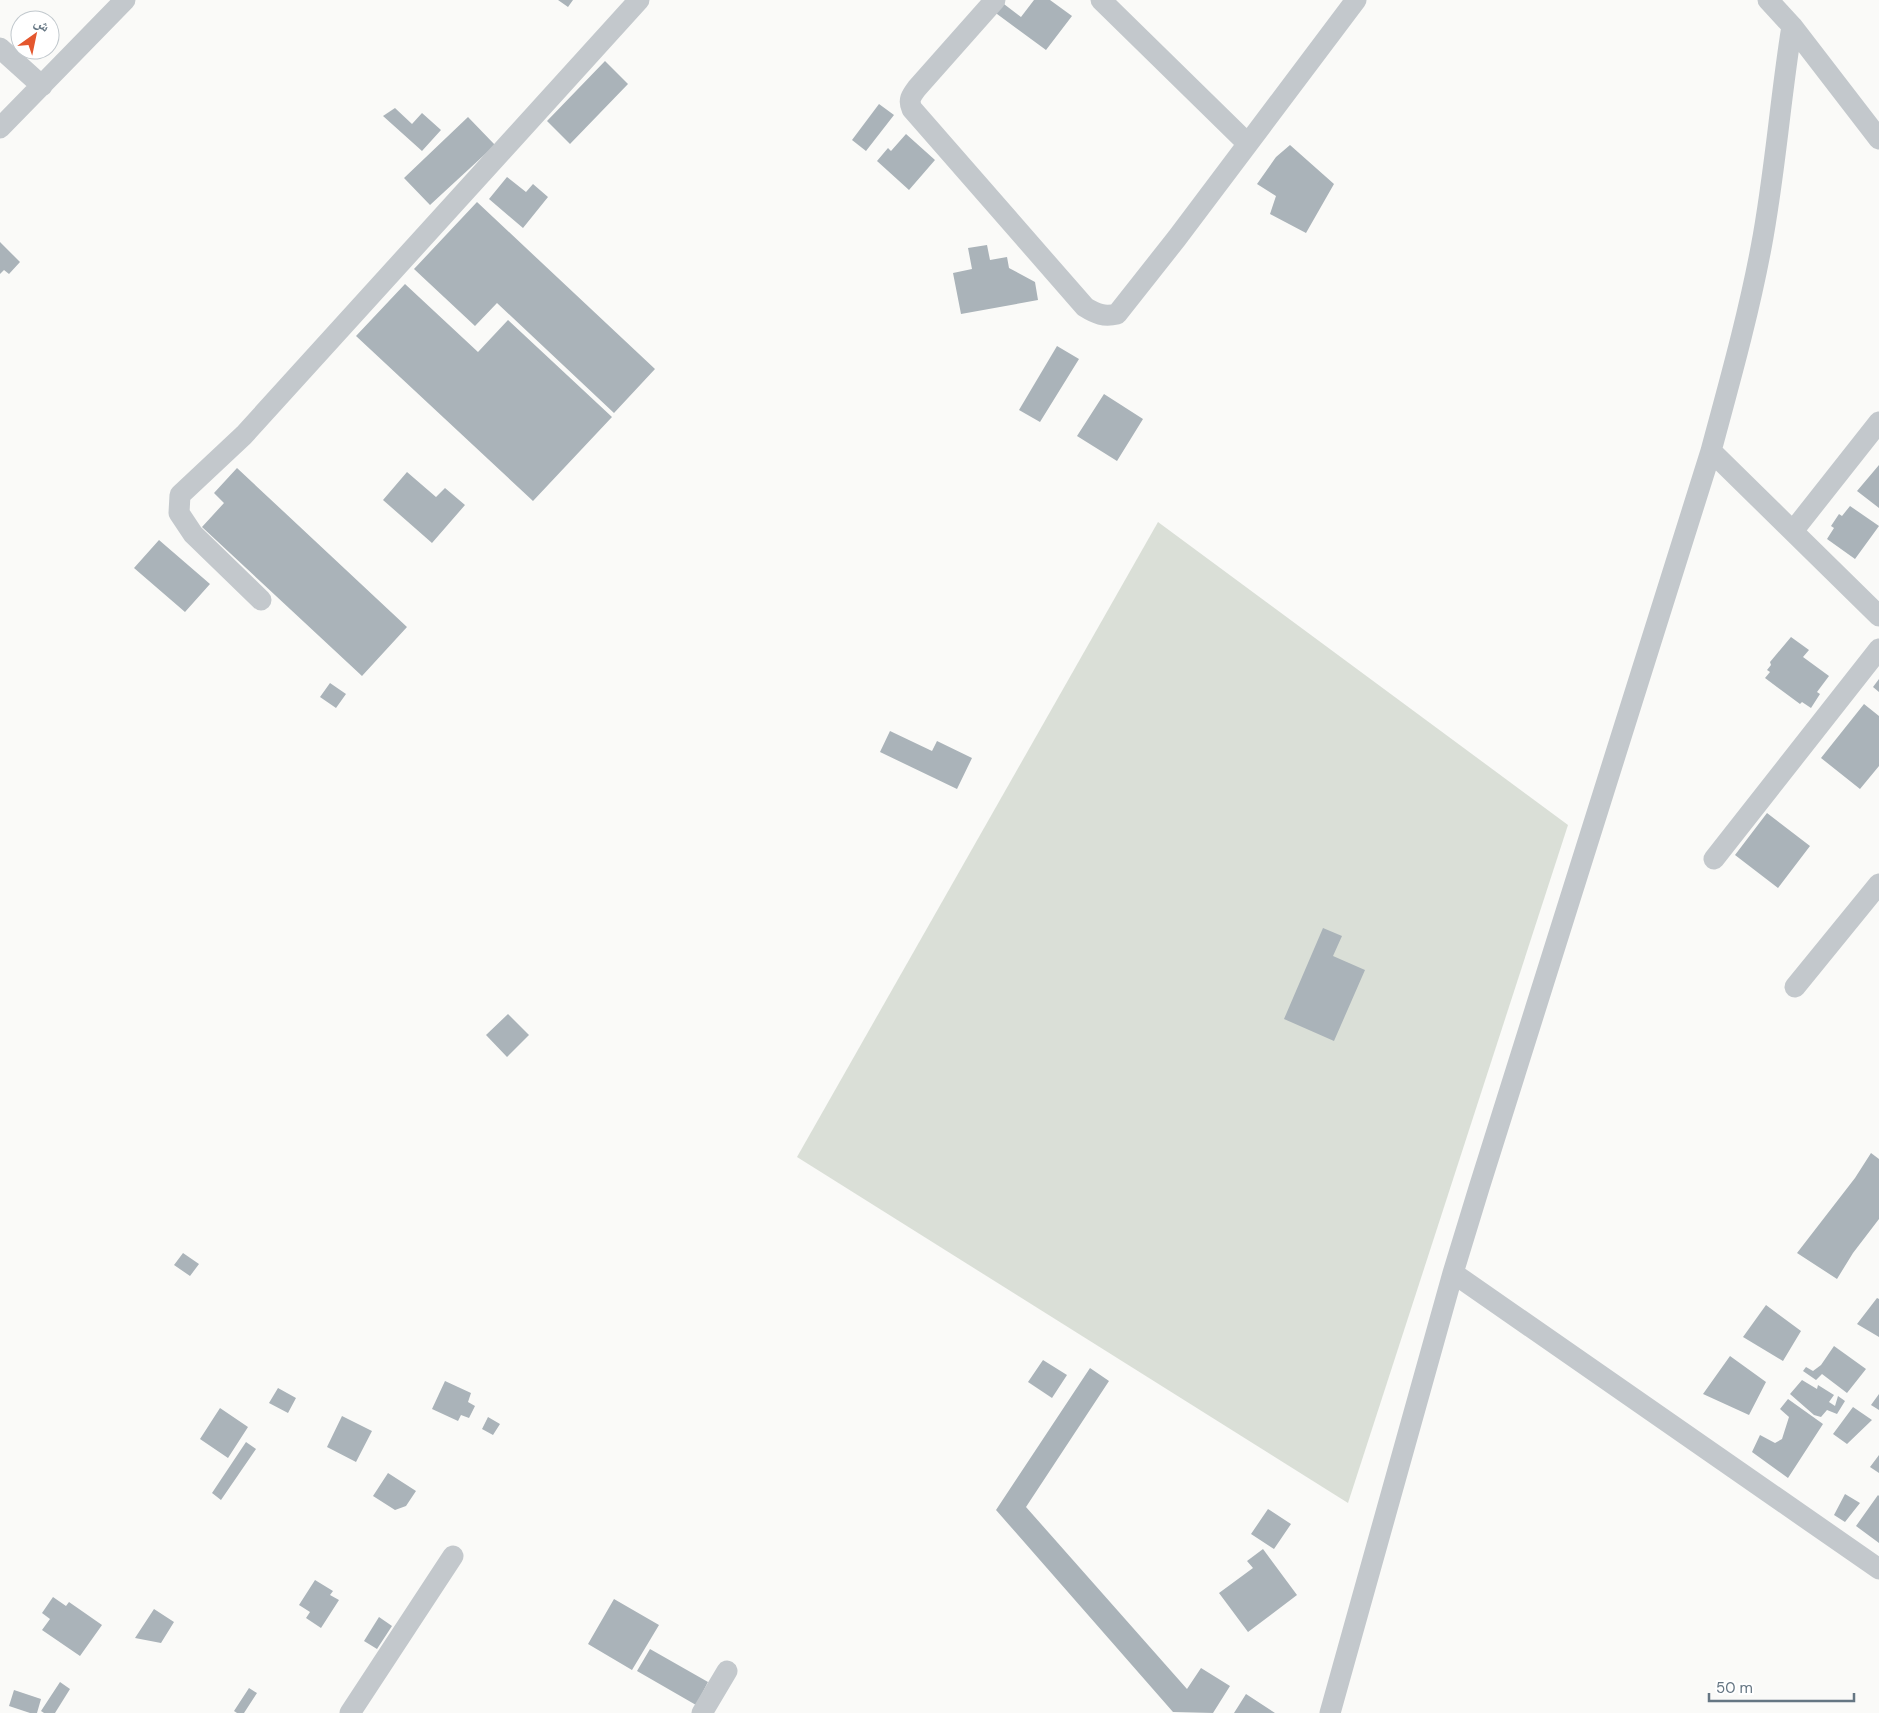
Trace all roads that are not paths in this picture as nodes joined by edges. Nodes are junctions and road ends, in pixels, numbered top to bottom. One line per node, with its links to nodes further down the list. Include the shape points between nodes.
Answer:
1 (125, 0): 9 (street)
2 (640, 0): 16 (street, via 244,435 180,495 179,513 193,534)
3 (995, 0): 12 (street, via 917,88 909,103 1085,307 1098,315 1117,314)
4 (1101, 0): 12 (street)
5 (1356, 0): 12 (street)
6 (1768, 0): 7 (street)
7 (1792, 26): 11 (street); 14 (street, via 1761,247 1748,315)
8 (0, 48): 9 (street)
9 (42, 86): 10 (street)
10 (0, 128)
11 (1879, 139)
12 (1248, 144)
13 (1879, 422): 15 (street)
14 (1711, 452): 15 (street); 22 (street)
15 (1793, 532): 17 (street)
16 (261, 600)
17 (1879, 616)
18 (1879, 649): 19 (street)
19 (1714, 859)
20 (1879, 884): 21 (street)
21 (1795, 987)
22 (1453, 1273): 24 (street); 28 (street)
23 (453, 1556): 26 (street)
24 (1879, 1569)
25 (727, 1670): 27 (street)
26 (350, 1713)
27 (702, 1713)
28 (1330, 1713)

